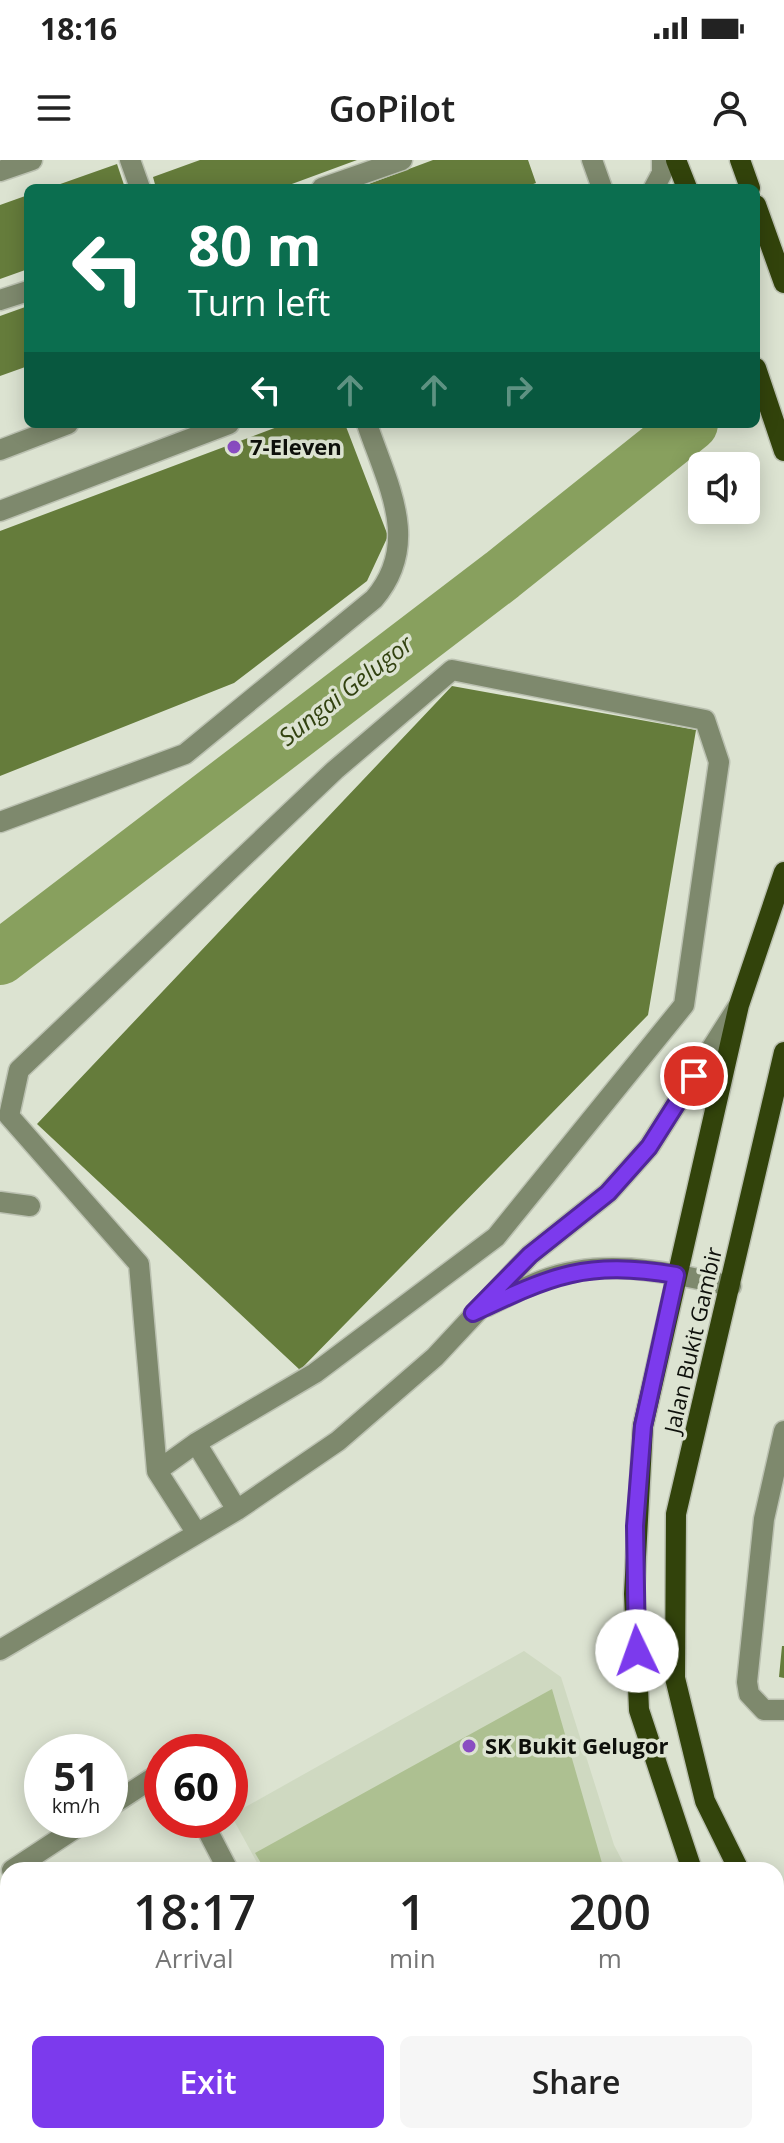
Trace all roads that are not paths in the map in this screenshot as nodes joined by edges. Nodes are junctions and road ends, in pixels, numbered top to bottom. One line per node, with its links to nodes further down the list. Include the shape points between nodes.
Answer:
1 (32, 160): 8 (street)
2 (130, 160): 9 (street)
3 (402, 160): 10 (street)
4 (592, 160): 11 (street)
5 (662, 160): 12 (street)
6 (676, 160): 13 (main road)
7 (740, 160): 14 (main road)
8 (0, 171)
9 (139, 184)
10 (333, 184)
11 (601, 184)
12 (656, 184)
13 (685, 184)
14 (749, 184)
15 (760, 216): 16 (main road)
16 (784, 283)
17 (24, 292): 18 (street)
18 (0, 300)
19 (760, 380): 24 (main road)
20 (58, 428): 23 (street)
21 (218, 428): 25 (street)
22 (368, 428): 26 (street, via 400,528 392,570 374,599 185,754)
23 (0, 450)
24 (784, 451)
25 (0, 511)
26 (0, 822)
27 (784, 872): 28 (main road, Jalan Bukit Gambir)
28 (739, 1005): 32 (main road, Jalan Bukit Gambir); 34 (street, via 649,1147 608,1193 530,1255)
29 (784, 1052): 33 (main road, Jalan Bukit Gambir)
30 (0, 1202): 31 (street)
31 (30, 1206)
32 (676, 1275): 33 (street); 34 (street, via 627,1267 593,1269 545,1279); 46 (main road, Jalan Bukit Gambir, via 643,1426 634,1594 639,1710)
33 (731, 1286): 47 (main road, Jalan Bukit Gambir, via 676,1514 675,1678 705,1801)
34 (473, 1313): 38 (street, via 435,1357 338,1441)
35 (784, 1431): 41 (street, via 764,1519 747,1682 749,1694 764,1710)
36 (196, 1443): 37 (street); 37 (street, via 315,1373 496,1237 684,1005 719,762 705,720 452,670 335,770 19,1070 9,1116 139,1264); 38 (street)
37 (157, 1471): 39 (street)
38 (237, 1510): 39 (street)
39 (196, 1532): 40 (street)
40 (0, 1650)
41 (784, 1710)
42 (60, 1838): 44 (street)
43 (211, 1838): 45 (street)
44 (23, 1862)
45 (224, 1862)
46 (689, 1862)
47 (735, 1862)

